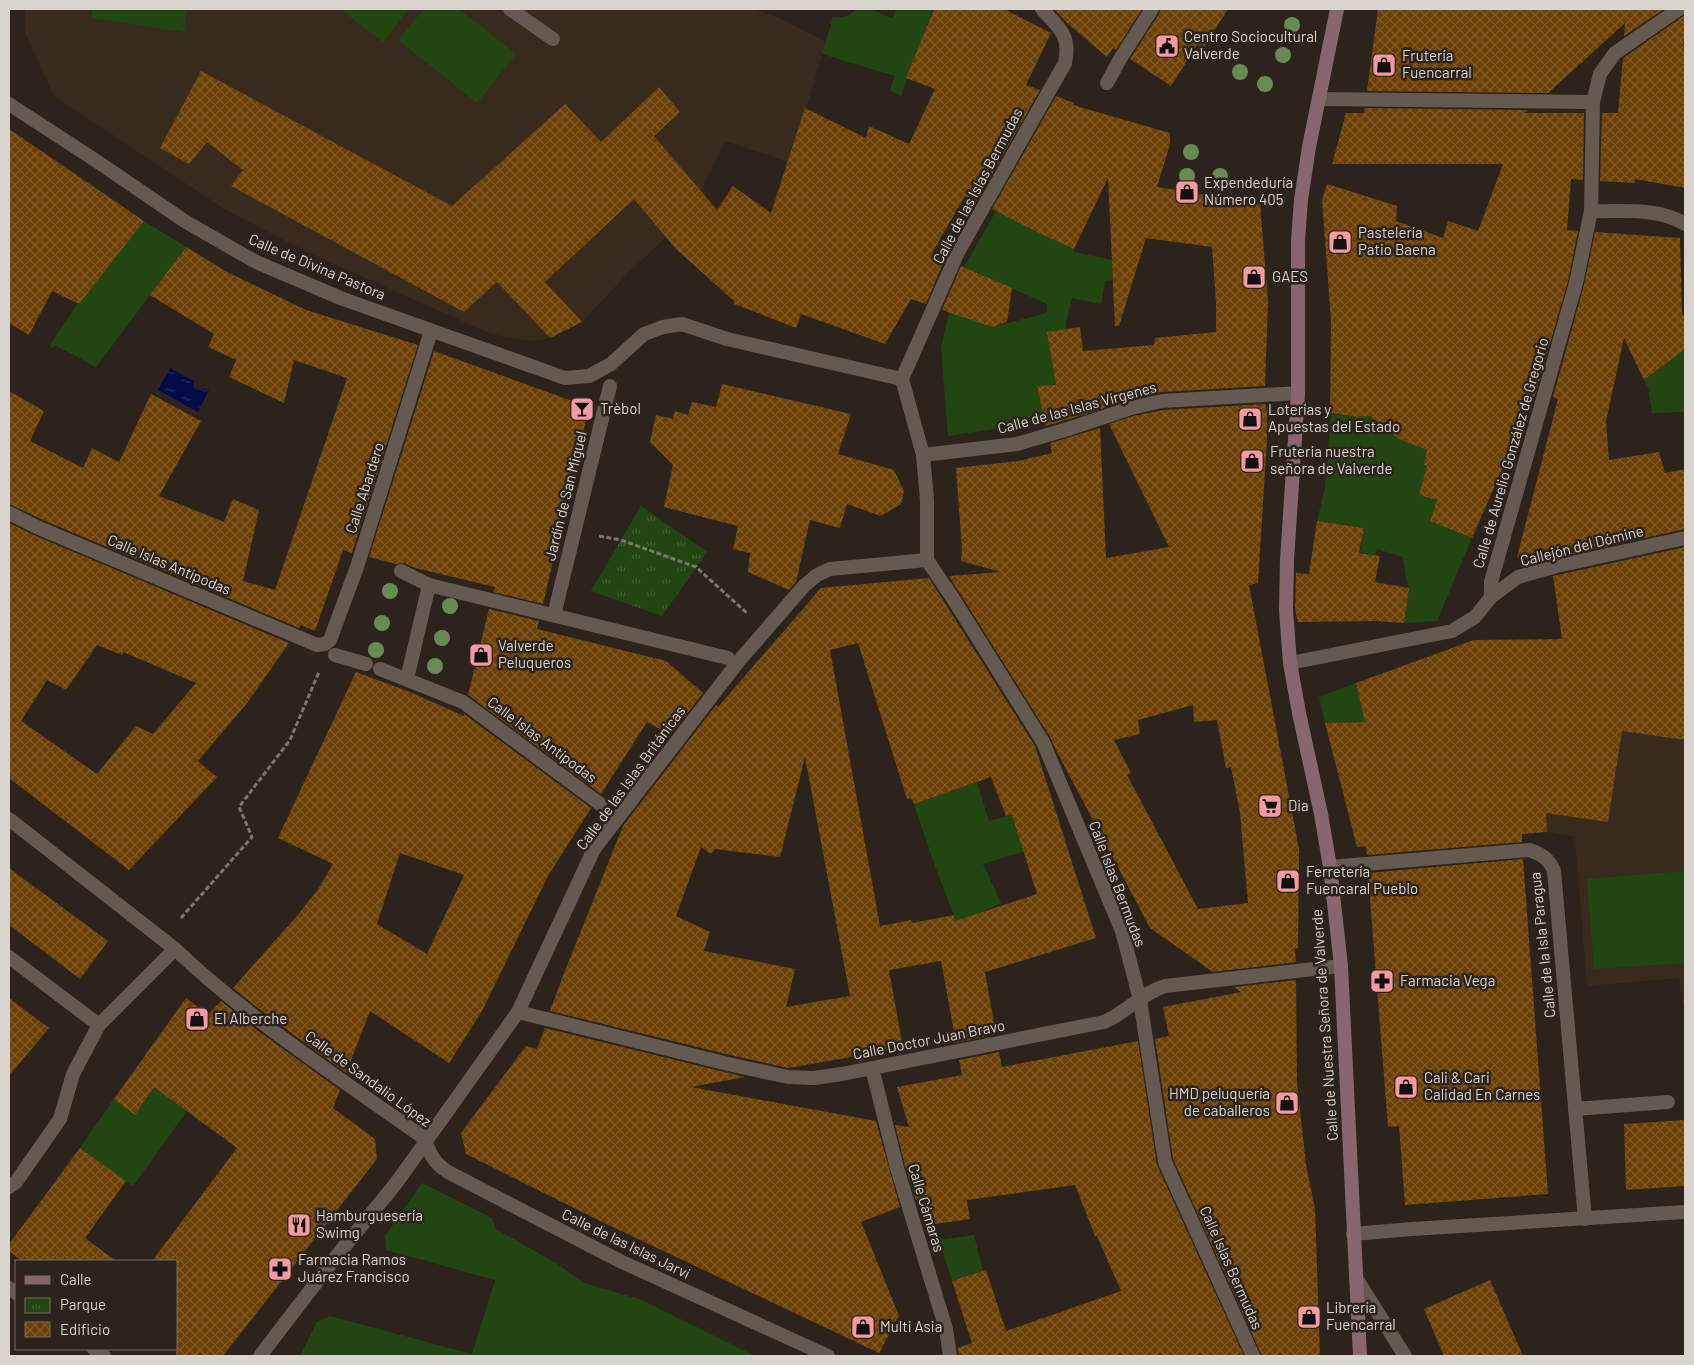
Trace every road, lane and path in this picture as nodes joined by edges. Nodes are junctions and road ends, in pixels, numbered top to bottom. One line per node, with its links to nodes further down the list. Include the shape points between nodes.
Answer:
1 (510, 9): 6 (street)
2 (1042, 9): 14 (street, Calle de las Islas Bermudas, via 1063,33 1068,48 1065,63 958,252)
3 (1152, 9): 7 (street)
4 (1337, 9): 8 (main road, Calle de Nuestra Señora de Valverde)
5 (1679, 9): 9 (street, Calle de Aurelio González de Gregorio, via 1615,53 1600,74)
6 (553, 39)
7 (1107, 83)
8 (1319, 99): 9 (street); 16 (main road, Calle de Nuestra Señora de Valverde, via 1301,200 1298,241)
9 (1593, 102): 11 (street, Calle de Aurelio González de Gregorio)
10 (9, 104): 13 (street, Calle de Divina Pastora, via 186,222 256,262 343,299)
11 (1591, 211): 12 (street, via 1650,212 1673,217); 24 (street, Calle de Aurelio González de Gregorio, via 1576,282 1491,582)
12 (1685, 224)
13 (432, 331): 14 (street, Calle de Divina Pastora, via 565,378 589,376 611,364 644,334 682,324 727,339); 27 (street, Calle Abardero, via 330,640)
14 (902, 379): 17 (street)
15 (610, 386): 25 (street, Jardín de San Miguel)
16 (1298, 393): 17 (street, Calle de las Islas Vírgenes, via 1162,401 1016,444); 30 (main road, Calle de Nuestra Señora de Valverde, via 1287,560)
17 (923, 455): 21 (street)
18 (9, 513): 27 (street, Calle Islas Antípodas)
19 (1685, 538): 24 (street, Callejón del Dómine, via 1518,577)
20 (621, 540): 26 (path, via 696,567)
21 (928, 560): 42 (street, Calle Islas Bermudas, via 1043,742 1122,931); 43 (street, Calle de las Islas Británicas, via 830,569 804,586 738,662 594,849)
22 (401, 571): 23 (street)
23 (429, 585): 25 (street); 34 (street)
24 (1491, 597): 30 (street, via 1475,617 1452,631)
25 (554, 615): 29 (street)
26 (750, 616)
27 (317, 645)
28 (335, 655): 31 (street)
29 (728, 658)
30 (1290, 663): 37 (main road, Calle de Nuestra Señora de Valverde)
31 (366, 664)
32 (320, 669): 38 (path, via 290,740 239,807 252,837)
33 (380, 669): 34 (street, Calle Islas Antípodas)
34 (407, 679): 35 (street, Calle Islas Antípodas, via 463,702)
35 (600, 804)
36 (9, 819): 39 (street, Calle de Sandalio López)
37 (1330, 867): 41 (main road, Calle de Nuestra Señora de Valverde); 47 (street, Calle de la Isla Paragua, via 1529,850 1550,862 1554,871)
38 (181, 918)
39 (175, 949): 44 (street); 48 (street, Calle de Sandalio López, via 250,1012)
40 (9, 957): 44 (street)
41 (1341, 966): 42 (street, Calle Doctor Juan Bravo, via 1165,986 1154,989); 52 (main road, Calle de Nuestra Señora de Valverde)
42 (1140, 1000): 45 (street, Calle Doctor Juan Bravo, via 1104,1022); 57 (street, Calle Islas Bermudas, via 1165,1162)
43 (518, 1012): 45 (street, Calle Doctor Juan Bravo, via 788,1077 814,1078); 48 (street, Calle de las Islas Británicas)
44 (99, 1025): 49 (street, via 73,1074 60,1119 16,1182)
45 (872, 1068): 56 (street, Calle Cámaras, via 897,1168 946,1328)
46 (1668, 1102): 47 (street)
47 (1575, 1110): 51 (street, Calle de la Isla Paragua)
48 (426, 1142): 54 (street, Calle de las Islas Británicas); 55 (street, Calle de las Islas Jarvi, via 437,1164 448,1172 620,1261)
49 (9, 1186)
50 (1685, 1212): 51 (street)
51 (1585, 1219): 52 (street)
52 (1353, 1234): 53 (main road, Calle de Nuestra Señora de Valverde)
53 (1356, 1278): 58 (main road, Calle de Nuestra Señora de Valverde); 59 (street)
54 (260, 1356)
55 (828, 1356)
56 (950, 1356)
57 (1254, 1356)
58 (1360, 1356)
59 (1405, 1356)

